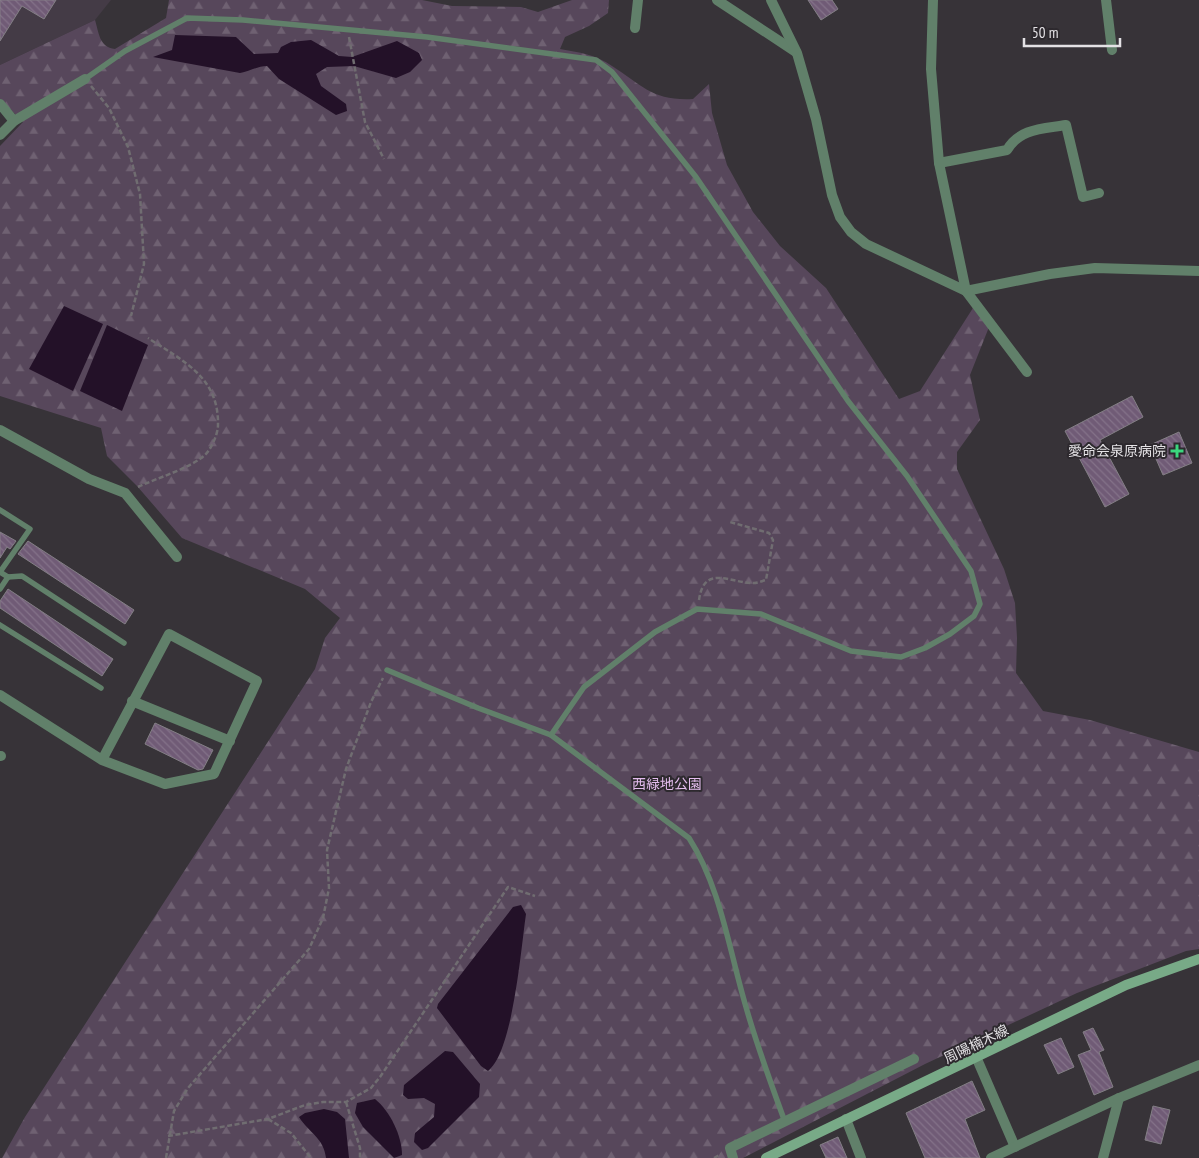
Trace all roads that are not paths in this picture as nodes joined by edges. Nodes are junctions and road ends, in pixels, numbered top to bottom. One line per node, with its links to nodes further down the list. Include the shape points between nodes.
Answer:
1 (638, 0): 6 (street)
2 (717, 0): 8 (street)
3 (771, 0): 8 (street)
4 (933, 0): 13 (street, via 931,69)
5 (1106, 0): 7 (street)
6 (635, 28)
7 (1112, 50)
8 (796, 53): 16 (street, via 840,217 866,244)
9 (85, 79): 11 (street); 30 (lane, via 125,51 187,18 427,37 596,60 612,72 696,177 848,401 906,476 971,571 980,604 974,616 950,634 901,657 851,651 761,614 697,609 655,632 584,687)
10 (0, 104): 11 (street)
11 (14, 121): 12 (street)
12 (0, 135)
13 (939, 163): 14 (street, via 1007,150 1013,140 1025,131 1066,125 1083,197); 16 (street)
14 (1099, 193)
15 (1199, 271): 16 (street, via 1095,268)
16 (966, 291): 17 (street)
17 (1027, 372)
18 (0, 430): 20 (street, via 88,479 125,493)
19 (0, 510): 21 (lane, via 30,529)
20 (177, 557)
21 (0, 572): 22 (lane)
22 (8, 577): 23 (lane); 25 (lane, via 22,576)
23 (0, 589)
24 (0, 625): 27 (lane)
25 (124, 642)
26 (387, 670): 30 (lane)
27 (101, 688)
28 (0, 695): 32 (street)
29 (132, 701): 31 (street); 31 (street, via 168,634 257,681); 32 (street)
30 (551, 734): 39 (lane, via 689,838 702,858 723,917 751,1024)
31 (230, 741): 32 (street, via 214,774 165,784)
32 (102, 760)
33 (1199, 959): 35 (street, 周陽楠木線, via 1126,986)
34 (914, 1059): 39 (street)
35 (977, 1059): 38 (street, 周陽楠木線); 40 (street)
36 (1199, 1065): 37 (street)
37 (1119, 1098): 40 (street); 45 (street)
38 (846, 1119): 42 (street, 周陽楠木線); 43 (street)
39 (785, 1122): 41 (street, via 730,1148)
40 (1015, 1147): 44 (street)
41 (734, 1158)
42 (768, 1158)
43 (861, 1158)
44 (991, 1158)
45 (1103, 1158)

